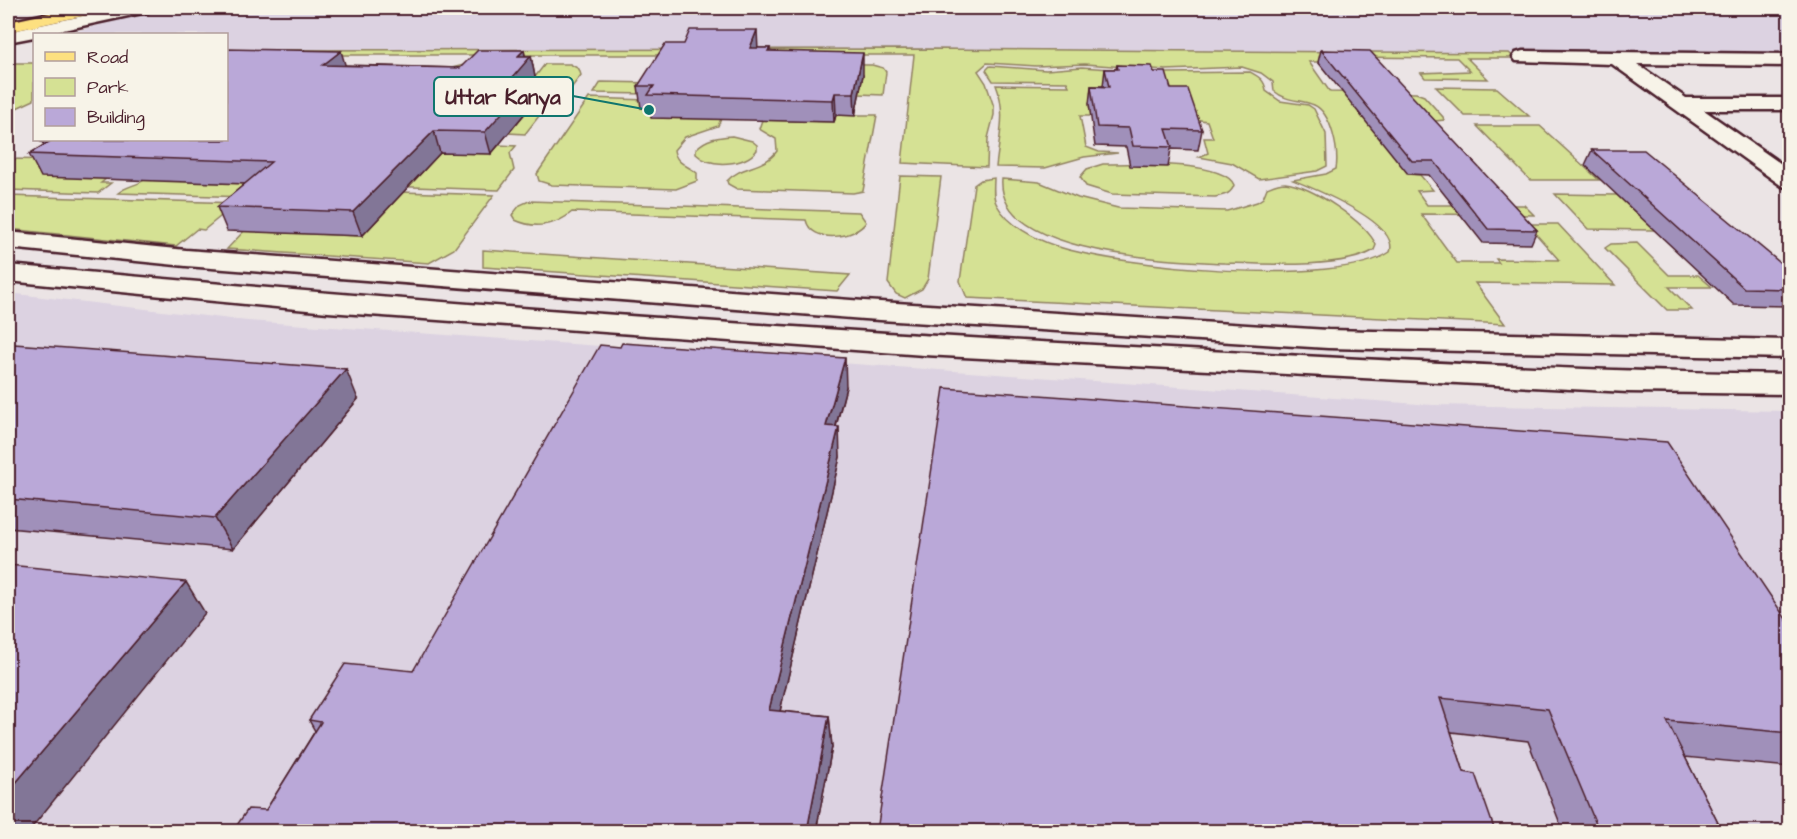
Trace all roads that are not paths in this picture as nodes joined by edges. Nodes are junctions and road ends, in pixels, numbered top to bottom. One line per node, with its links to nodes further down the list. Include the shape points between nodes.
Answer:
1 (49, 8): 4 (main road)
2 (94, 8): 5 (main road)
3 (142, 8): 6 (street)
4 (8, 17)
5 (8, 27)
6 (8, 37)
7 (1523, 57): 8 (street)
8 (1616, 58): 9 (street); 10 (street)
9 (1790, 60)
10 (1680, 104): 11 (street); 12 (street)
11 (1790, 104)
12 (1754, 156): 13 (street); 14 (street)
13 (1790, 156)
14 (1790, 181)
15 (8, 240): 17 (street, via 186,258)
16 (8, 273): 18 (street, via 328,303)
17 (655, 294): 18 (street); 19 (street, via 1328,339)
18 (638, 325): 20 (street, via 1129,357 1628,382)
19 (1790, 349)
20 (1790, 384)

